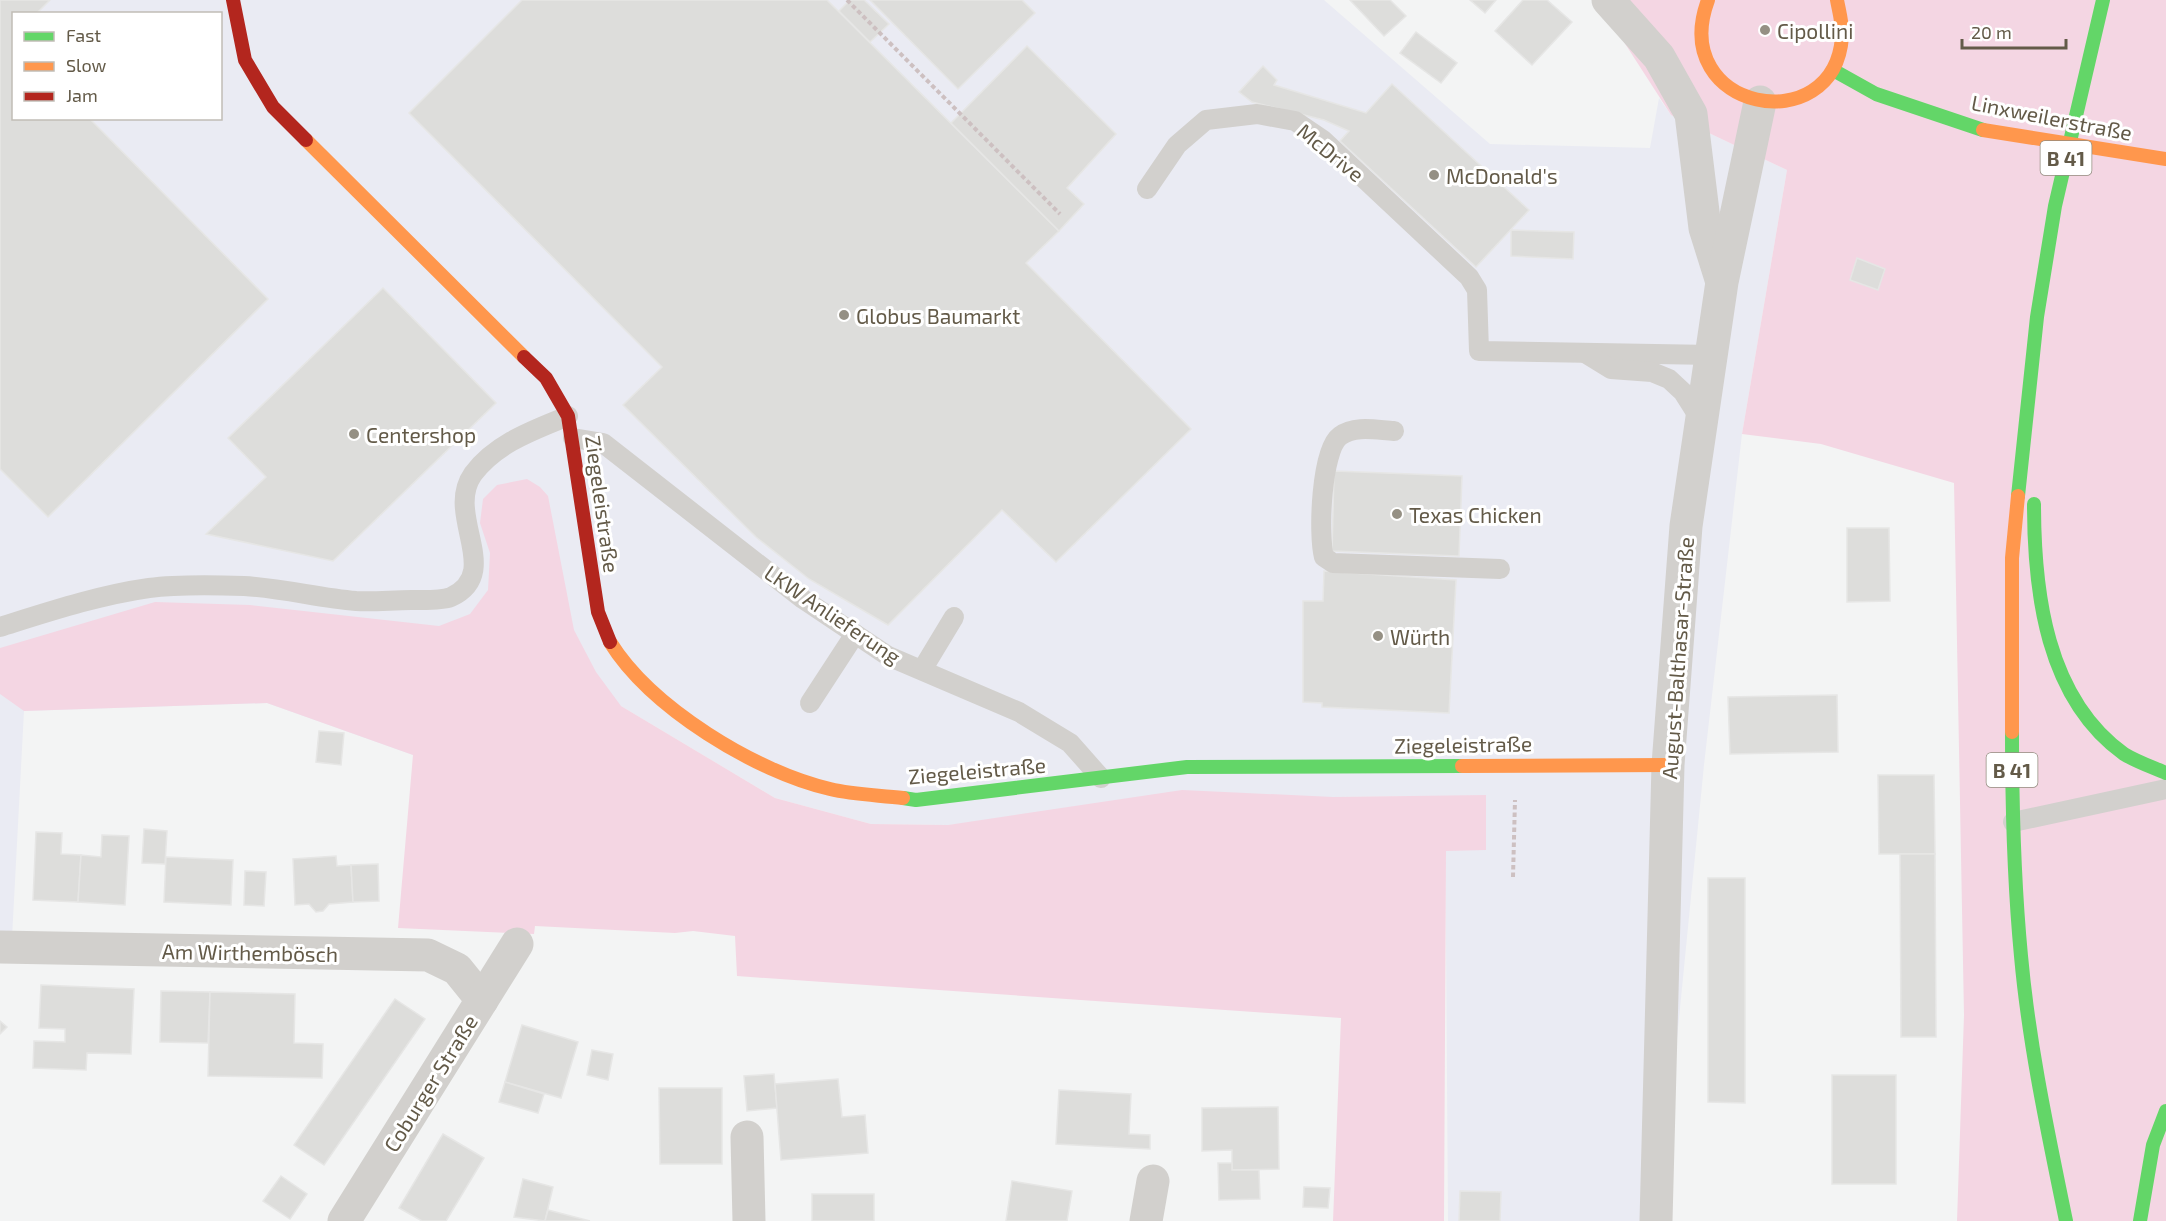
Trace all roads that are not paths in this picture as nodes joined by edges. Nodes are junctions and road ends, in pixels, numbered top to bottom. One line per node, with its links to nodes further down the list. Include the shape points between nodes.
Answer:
1 (233, 0): 14 (main road, Ziegeleistraße, via 245,60 273,107 546,378)
2 (1608, 0): 10 (street, via 1659,57 1690,114 1705,228)
3 (1837, 0): 6 (main road, via 1844,21 1842,52)
4 (2103, 0): 11 (main road, B 41, via 2055,206)
5 (1706, 1): 7 (main road, via 1701,27 1702,47 1709,66 1739,95)
6 (1833, 70): 7 (main road, via 1814,90 1795,100); 8 (main road, Linxweilerstraße, bridge, via 1876,94 1983,129)
7 (1760, 102): 10 (street, August-Balthasar-Straße)
8 (2166, 159)
9 (1147, 189): 12 (lane, McDrive, via 1177,145 1206,120 1257,114 1295,121 1323,140 1459,266 1477,290 1479,351)
10 (1722, 282): 13 (street, August-Balthasar-Straße)
11 (2037, 317): 25 (main road, via 2034,486 2041,606 2057,670 2083,715 2122,753); 28 (main road, B 41, via 2012,558)
12 (1586, 353): 13 (lane); 15 (lane, via 1611,369 1652,372 1669,379)
13 (1713, 355): 15 (street, August-Balthasar-Straße)
14 (568, 416): 17 (main road, Ziegeleistraße); 20 (lane, via 498,449 472,475 463,499 475,572 465,587 450,597 357,601 246,586 150,588 68,606)
15 (1703, 422): 24 (street, August-Balthasar-Straße, via 1686,526)
16 (1394, 431): 18 (lane, via 1356,429 1338,437 1327,459 1320,543 1324,557 1333,563)
17 (573, 438): 21 (lane, LKW Anlieferung, via 603,443 803,599); 26 (main road, Ziegeleistraße, via 598,612 611,644 636,676 669,706 719,740 759,764 830,789 916,800)
18 (1500, 569)
19 (954, 617): 22 (lane)
20 (0, 627)
21 (855, 634): 22 (lane, LKW Anlieferung, via 888,656); 23 (lane)
22 (922, 670): 26 (lane, LKW Anlieferung, via 1019,712 1070,743)
23 (810, 704)
24 (1668, 765): 26 (main road, Ziegeleistraße, via 1187,767); 38 (street, August-Balthasar-Straße)
25 (2166, 773)
26 (1101, 778)
27 (2166, 789): 28 (lane)
28 (2013, 822): 39 (main road, B 41, via 2021,957 2041,1100)
29 (517, 944): 31 (street, Coburger Straße)
30 (0, 947): 31 (street, Am Wirthembösch, via 428,955 457,969)
31 (482, 1000): 35 (street, Coburger Straße)
32 (2166, 1111): 40 (main road, via 2153,1145)
33 (747, 1137): 36 (street)
34 (1153, 1181): 37 (street)
35 (357, 1216)
36 (749, 1221)
37 (1146, 1221)
38 (1656, 1221)
39 (2066, 1221)
40 (2140, 1221)

